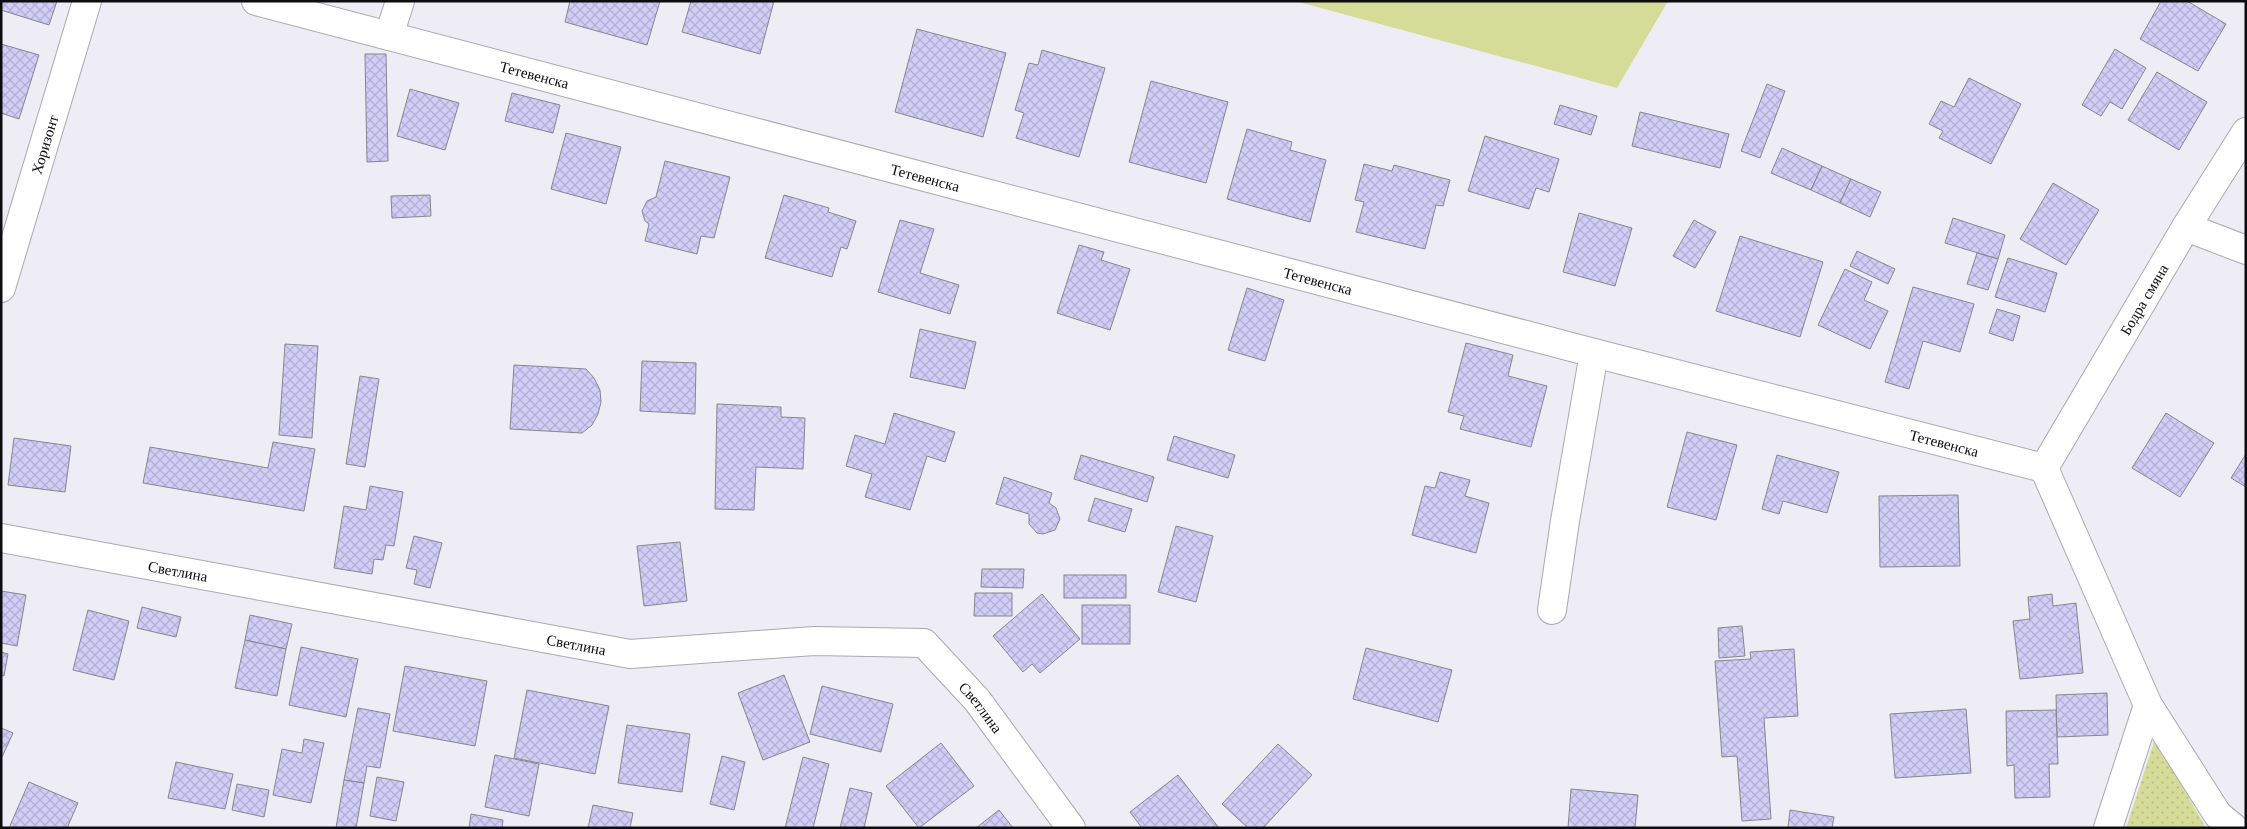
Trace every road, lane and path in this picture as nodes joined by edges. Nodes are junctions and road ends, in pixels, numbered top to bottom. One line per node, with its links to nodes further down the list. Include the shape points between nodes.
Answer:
1 (86, 1): 8 (street, Хоризонт)
2 (256, 1): 4 (street, Тетевенска)
3 (400, 1): 4 (street)
4 (389, 36): 9 (street, Тетевенска)
5 (2246, 132): 6 (street, Бодра смяна)
6 (2186, 228): 7 (street); 10 (street, Бодра смяна)
7 (2246, 250)
8 (1, 288)
9 (1594, 354): 10 (street, Тетевенска); 12 (street)
10 (2044, 468): 13 (street)
11 (1, 538): 14 (street, Светлина, via 630,654 814,641 924,643 977,700)
12 (1552, 610)
13 (2148, 705): 15 (street); 16 (street, via 2218,815)
14 (1070, 828)
15 (2108, 828)
16 (2234, 828)

